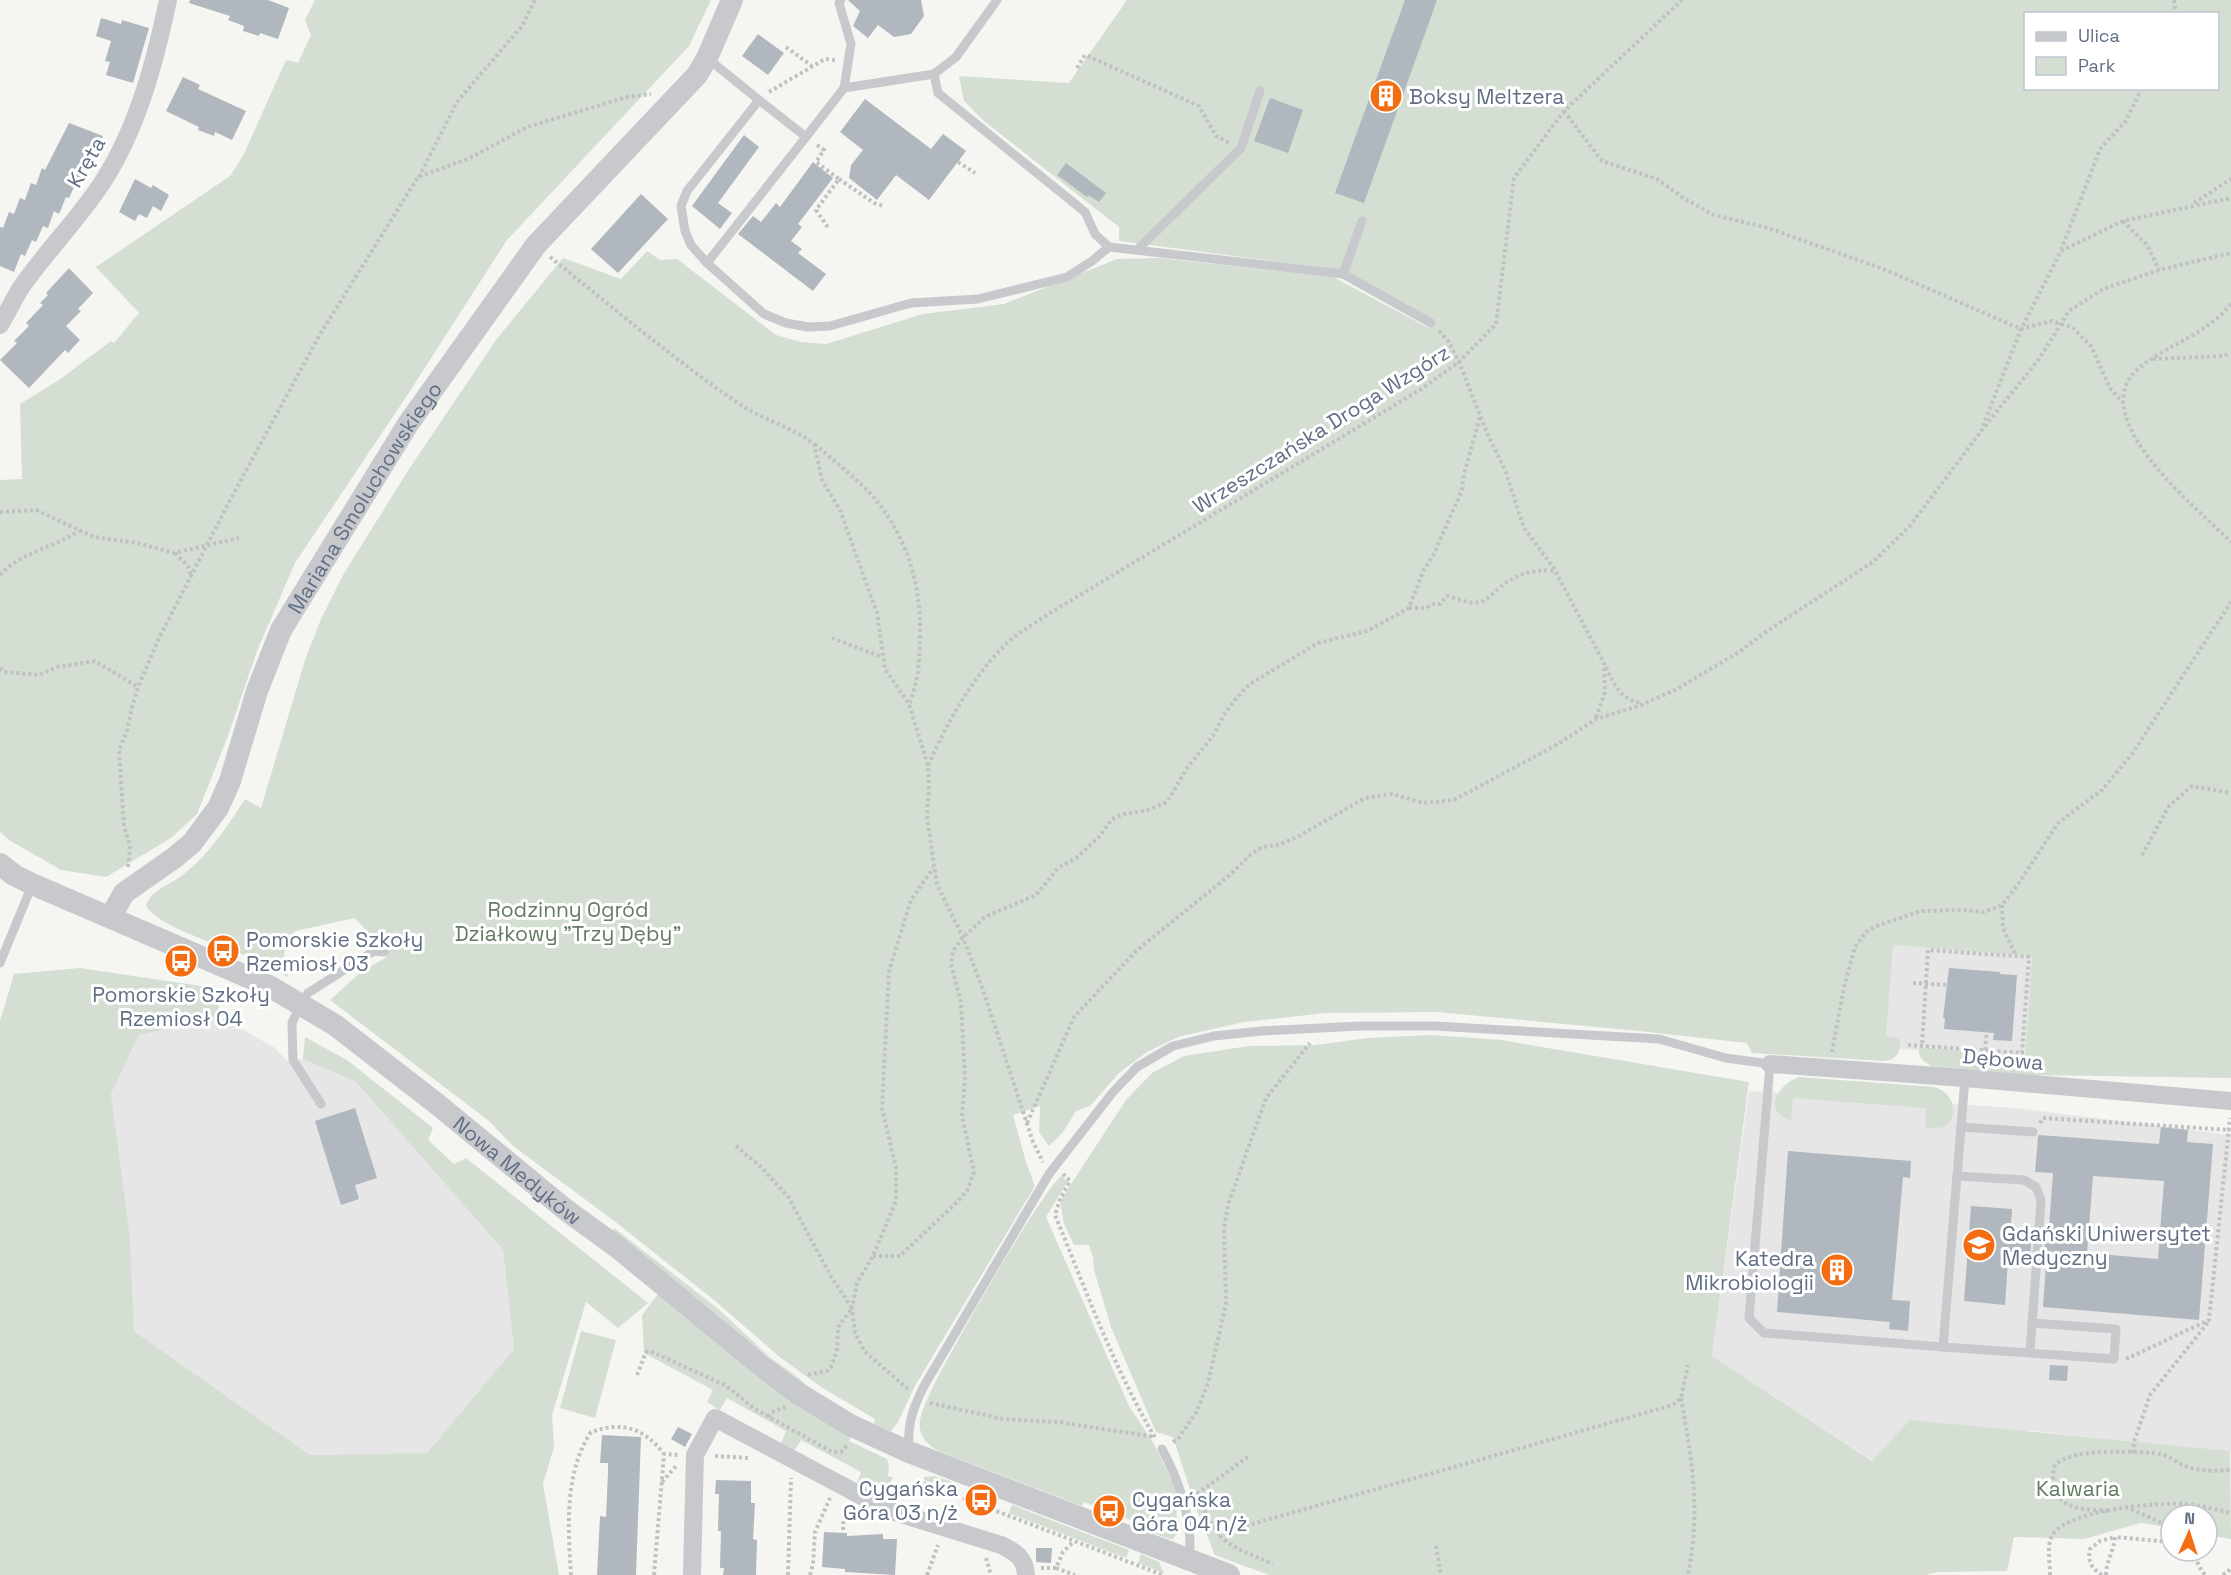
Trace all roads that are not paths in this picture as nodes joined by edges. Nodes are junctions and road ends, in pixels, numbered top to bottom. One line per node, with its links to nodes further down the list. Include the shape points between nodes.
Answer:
1 (168, 0): 17 (street, Kręta, via 147,88 105,178 20,289)
2 (732, 0): 5 (street, Mariana Smoluchowskiego)
3 (841, 0): 7 (lane, via 851,44)
4 (997, 0): 6 (lane, via 956,57)
5 (707, 58): 9 (lane); 20 (street, Mariana Smoluchowskiego, via 696,75 536,245 408,424 281,630 218,808 192,843 124,893)
6 (933, 74): 7 (lane); 12 (lane, via 938,93 1085,212 1095,234)
7 (844, 88): 10 (lane)
8 (1260, 91): 13 (lane, via 1241,148)
9 (759, 100): 10 (lane); 14 (lane, via 687,191 681,206 691,245)
10 (806, 137): 14 (lane)
11 (1362, 221): 15 (lane)
12 (1109, 247): 13 (lane); 14 (lane, via 1067,277 978,299 911,303 830,326 808,327 764,314)
13 (1137, 250): 15 (lane)
14 (707, 263)
15 (1343, 274): 16 (lane)
16 (1431, 324)
17 (0, 325)
18 (0, 864): 19 (street)
19 (32, 884): 20 (street); 22 (lane)
20 (111, 916): 23 (street, Nowa Medyków)
21 (384, 952): 23 (lane, via 374,951 308,993)
22 (0, 963)
23 (301, 1004): 27 (lane, via 292,1023 293,1060); 35 (street, Nowa Medyków, via 335,1025 437,1104 796,1392 850,1425)
24 (1770, 1064): 25 (street, Dębowa); 32 (lane, via 1749,1318 1764,1333); 35 (lane, via 1726,1058 1659,1039 1434,1026 1214,1036 1173,1046 1137,1067 1049,1174 917,1400 910,1418)
25 (1965, 1078): 26 (street, Dębowa); 28 (lane)
26 (2231, 1101)
27 (321, 1104)
28 (1961, 1127): 29 (lane); 30 (lane)
29 (2033, 1132)
30 (1957, 1176): 31 (lane, via 2024,1180 2036,1187 2041,1200); 32 (lane)
31 (2032, 1323): 33 (lane); 33 (lane, via 2116,1329 2114,1359)
32 (1942, 1347): 33 (lane)
33 (2030, 1353)
34 (1162, 1449): 36 (lane, via 1180,1489 1191,1544)
35 (909, 1452): 36 (street, Nowa Medyków)
36 (1187, 1567): 39 (street, Nowa Medyków)
37 (1030, 1571): 38 (street, via 1017,1552 888,1510 715,1418 695,1455)
38 (692, 1575)
39 (1229, 1575)

